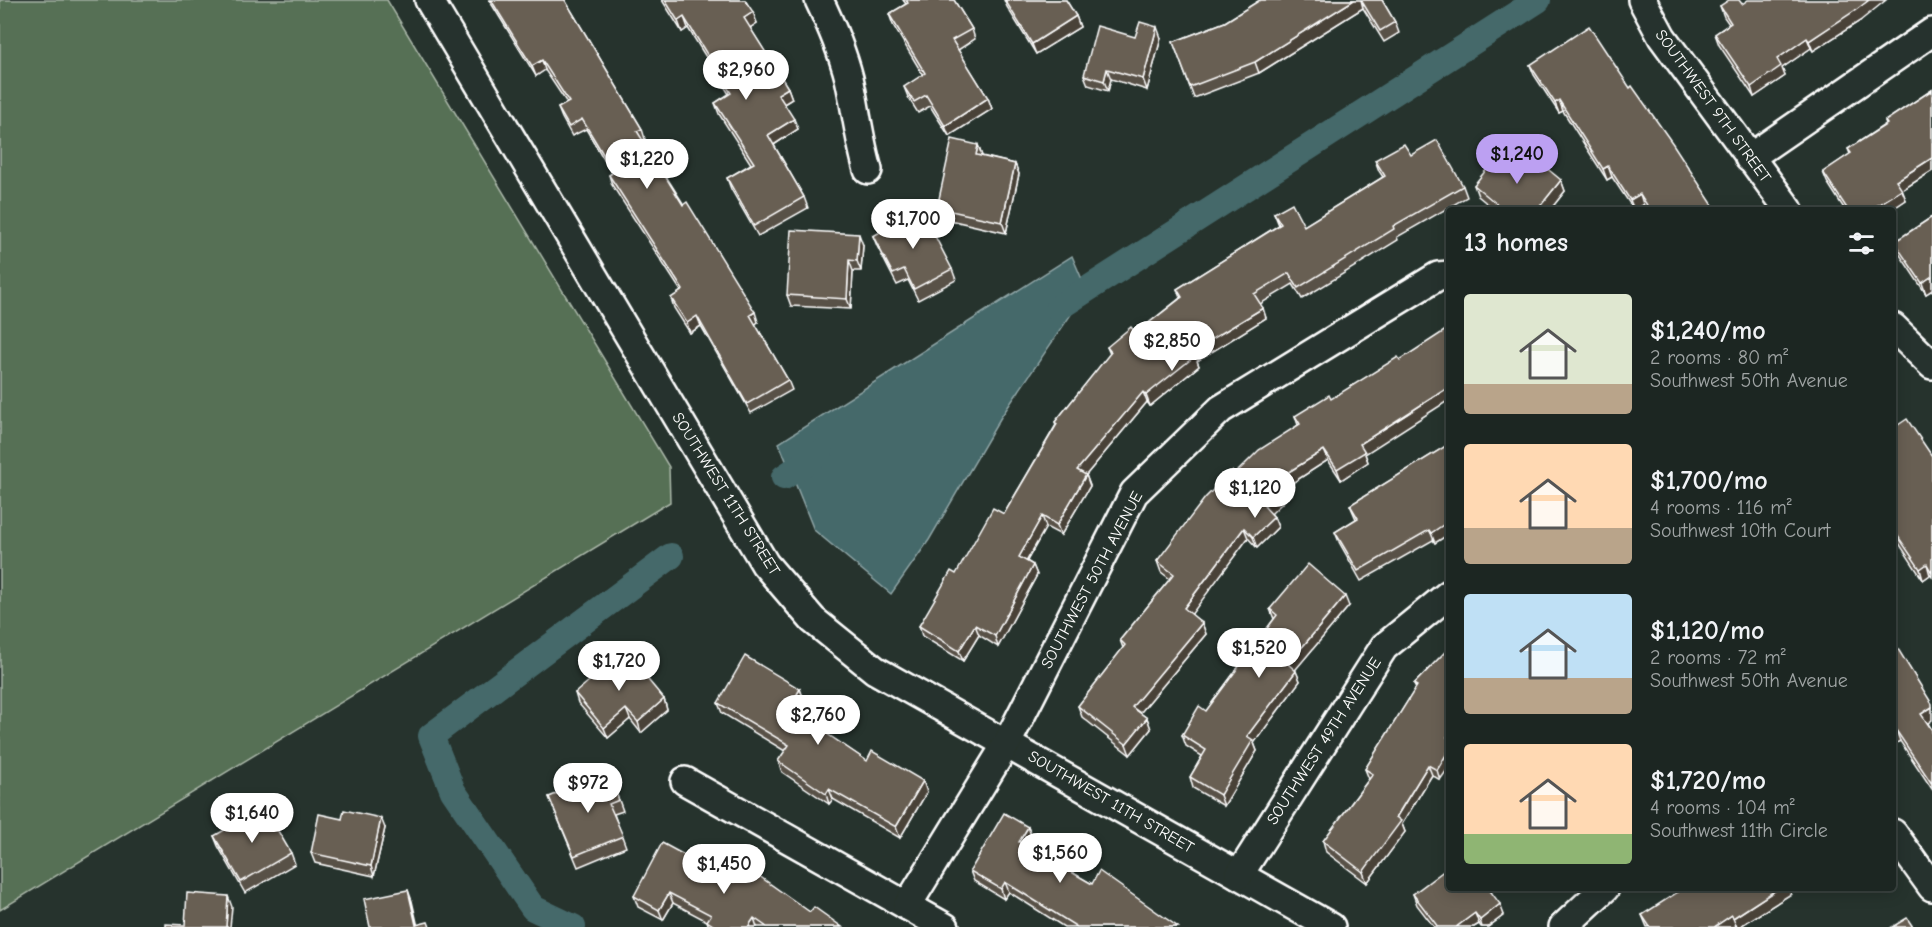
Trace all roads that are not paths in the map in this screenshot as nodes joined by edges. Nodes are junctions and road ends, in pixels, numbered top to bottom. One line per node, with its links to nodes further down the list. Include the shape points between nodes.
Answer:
1 (429, 0): 12 (street, SOUTHWEST 11TH STREET, via 765,564 813,620 875,670)
2 (819, 0): 6 (street, via 849,79)
3 (1642, 0): 5 (street, SOUTHWEST 9TH STREET, via 1662,37)
4 (1932, 32): 5 (street)
5 (1749, 158): 7 (street, SOUTHWEST 9TH STREET)
6 (868, 170)
7 (1787, 207)
8 (1446, 275): 12 (street, SOUTHWEST 50TH AVENUE, via 1438,276 1221,410 1134,493)
9 (1896, 330): 10 (street)
10 (1932, 365)
11 (1446, 596): 15 (street, SOUTHWEST 49TH AVENUE, via 1384,647)
12 (1007, 743): 15 (street, SOUTHWEST 11TH STREET); 18 (street, SOUTHWEST 50TH AVENUE)
13 (685, 781): 18 (street)
14 (1896, 837): 16 (street)
15 (1239, 875): 20 (street, SOUTHWEST 11TH STREET)
16 (1932, 887)
17 (1602, 891): 21 (street)
18 (907, 906): 19 (street)
19 (945, 927)
20 (1331, 927)
21 (1563, 927)

